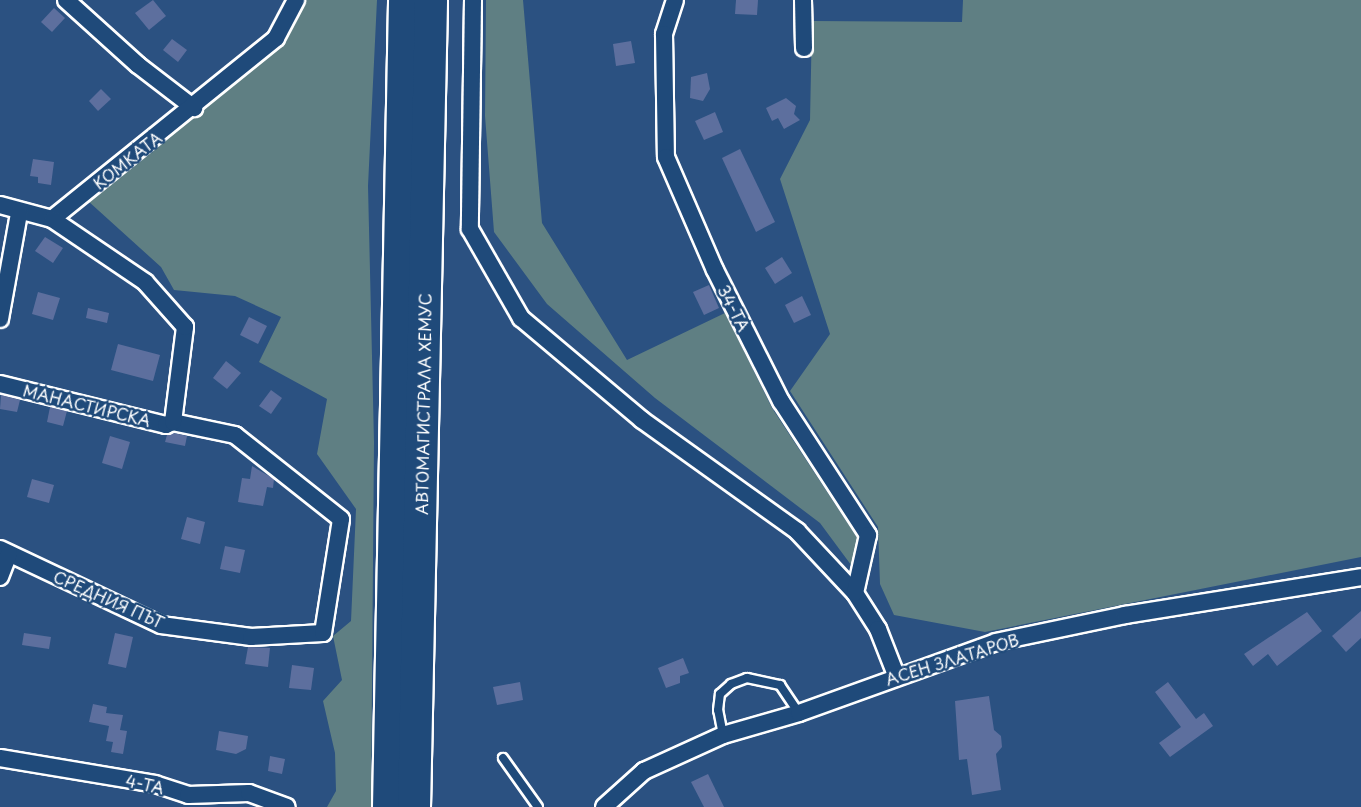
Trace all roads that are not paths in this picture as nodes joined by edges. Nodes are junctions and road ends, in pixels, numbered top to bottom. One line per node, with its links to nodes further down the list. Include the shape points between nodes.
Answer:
1 (66, 0): 9 (street, via 138,65)
2 (296, 0): 9 (street, КОМКАТА, via 276,38)
3 (405, 0): 27 (highway, АВТОМАГИСТРАЛА ХЕМУС)
4 (431, 0): 28 (highway, АВТОМАГИСТРАЛА ХЕМУС)
5 (473, 0): 19 (street, via 470,229 521,318 642,420 797,531)
6 (675, 0): 19 (street, 34-ТА, via 664,34 666,157 715,270 781,401 868,535)
7 (803, 0): 8 (street)
8 (804, 48)
9 (194, 108): 12 (street, КОМКАТА)
10 (0, 205): 11 (street)
11 (19, 213): 12 (street); 13 (street)
12 (52, 219): 15 (street, via 145,282 185,327)
13 (0, 320)
14 (0, 384): 15 (street, МАНАСТИРСКА, via 166,425)
15 (173, 422): 16 (street, СРЕДНИЯ ПЪТ, via 235,435 341,519 323,633 251,637 161,625)
16 (4, 551): 17 (street)
17 (0, 577)
18 (1361, 577): 20 (street, АСЕН ЗЛАТАРОВ, via 1113,617 996,642)
19 (855, 593): 20 (street, via 878,629)
20 (896, 675): 21 (street, АСЕН ЗЛАТАРОВ)
21 (799, 712): 22 (street, АСЕН ЗЛАТАРОВ); 22 (lane, via 780,685 747,678 720,694 718,710)
22 (723, 735): 30 (street, АСЕН ЗЛАТАРОВ, via 644,771)
23 (503, 758): 29 (lane)
24 (0, 759): 25 (street, 4-ТА, via 155,784)
25 (190, 801): 26 (street, 4-ТА, via 249,793)
26 (287, 807)
27 (389, 807)
28 (414, 807)
29 (538, 807)
30 (604, 807)

